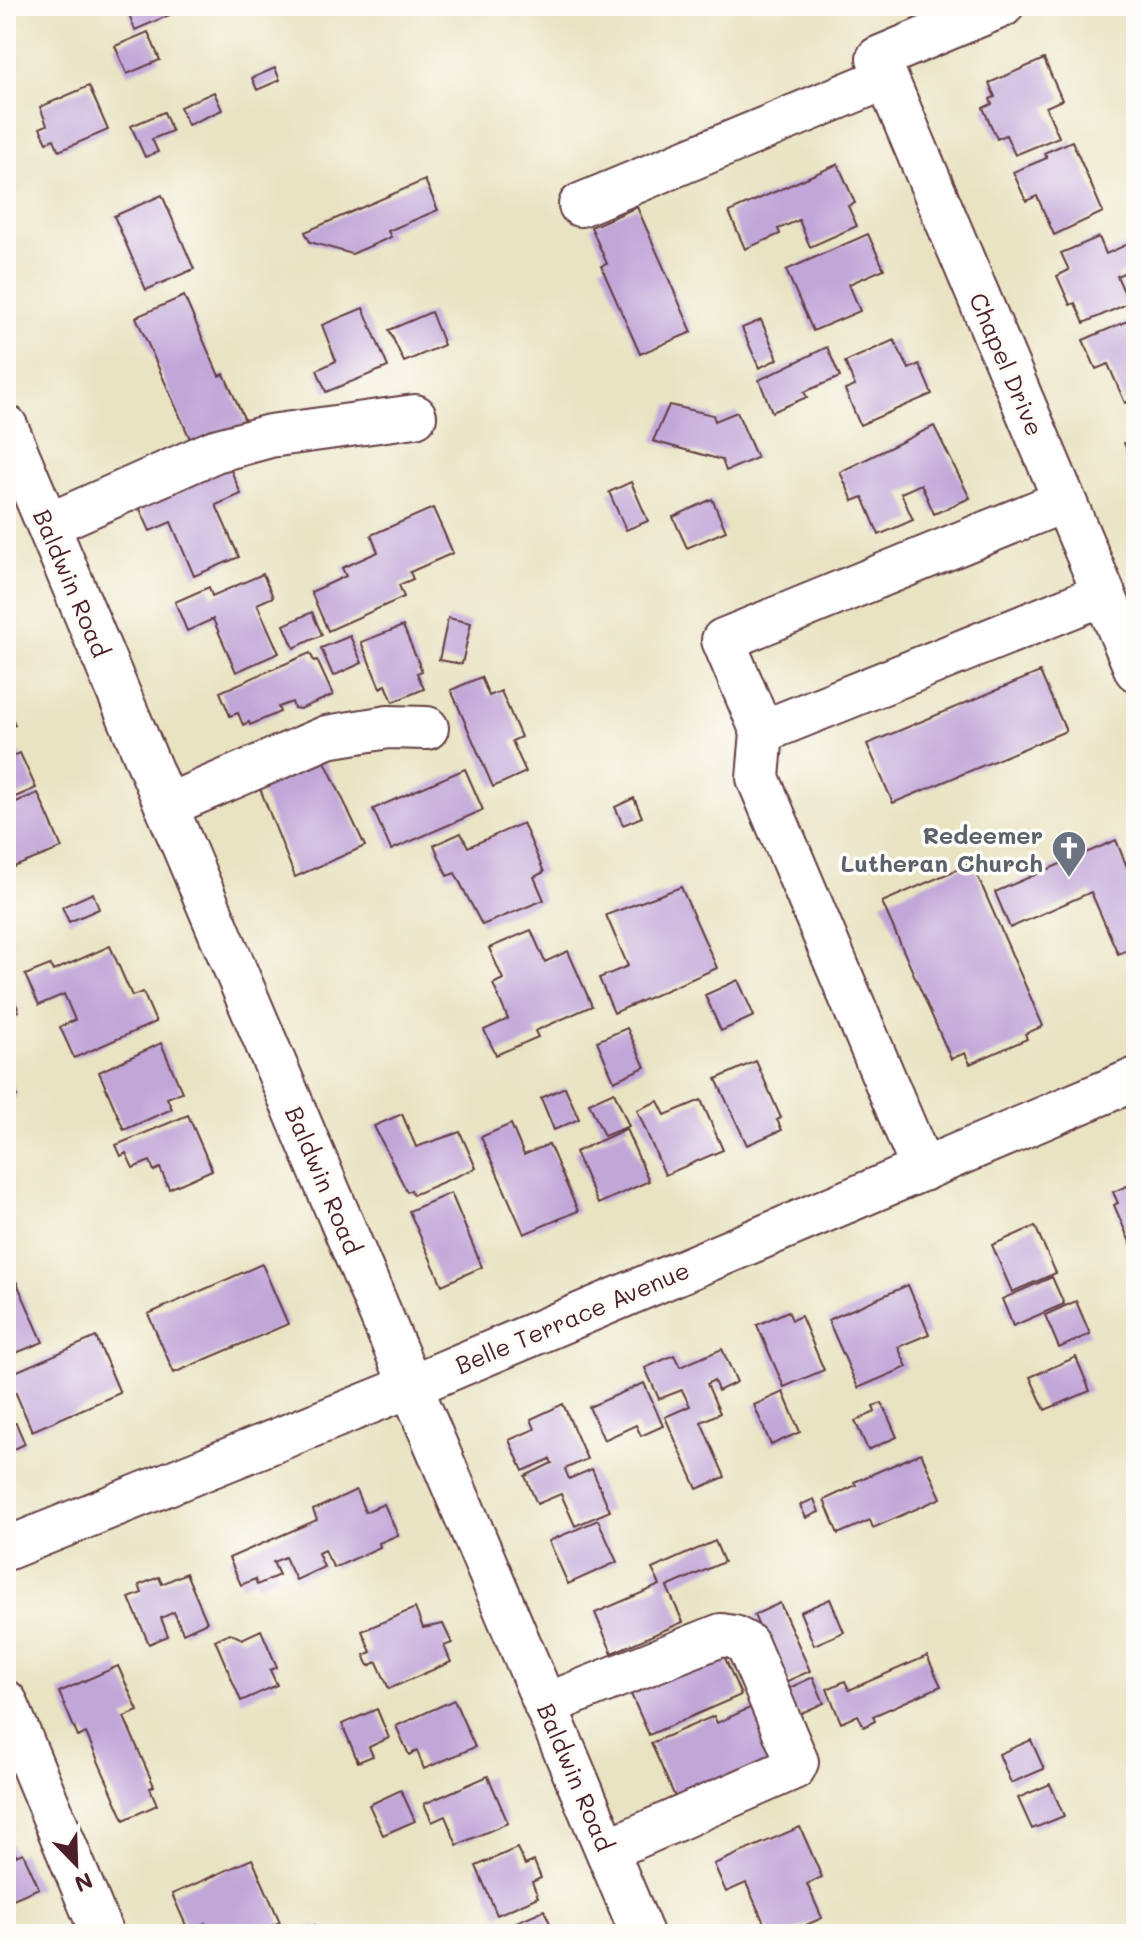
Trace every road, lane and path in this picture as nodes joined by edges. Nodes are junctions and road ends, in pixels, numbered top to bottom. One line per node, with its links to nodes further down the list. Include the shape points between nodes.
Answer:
1 (1002, 6): 2 (street)
2 (882, 68): 3 (street); 6 (street, Chapel Drive)
3 (580, 205)
4 (415, 416): 7 (street, via 270,436 215,451)
5 (6, 426): 7 (street, Baldwin Road)
6 (1064, 501): 8 (street, Chapel Drive); 11 (street, via 723,640)
7 (48, 525): 12 (street, Baldwin Road)
8 (1104, 594): 9 (street, Chapel Drive); 11 (street)
9 (1136, 670)
10 (427, 728): 12 (street, via 388,727 327,737)
11 (762, 732): 14 (street, via 758,778)
12 (166, 806): 15 (street, Baldwin Road)
13 (1136, 1079): 14 (street, Belle Terrace Avenue)
14 (923, 1170): 15 (street, Belle Terrace Avenue)
15 (411, 1386): 16 (street, Belle Terrace Avenue); 18 (street, Baldwin Road)
16 (6, 1549)
17 (6, 1702): 20 (street)
18 (545, 1705): 19 (street, Baldwin Road); 19 (street, via 721,1635 743,1640 753,1659 797,1762 794,1768)
19 (607, 1850): 21 (street, Baldwin Road)
20 (102, 1934)
21 (642, 1934)

